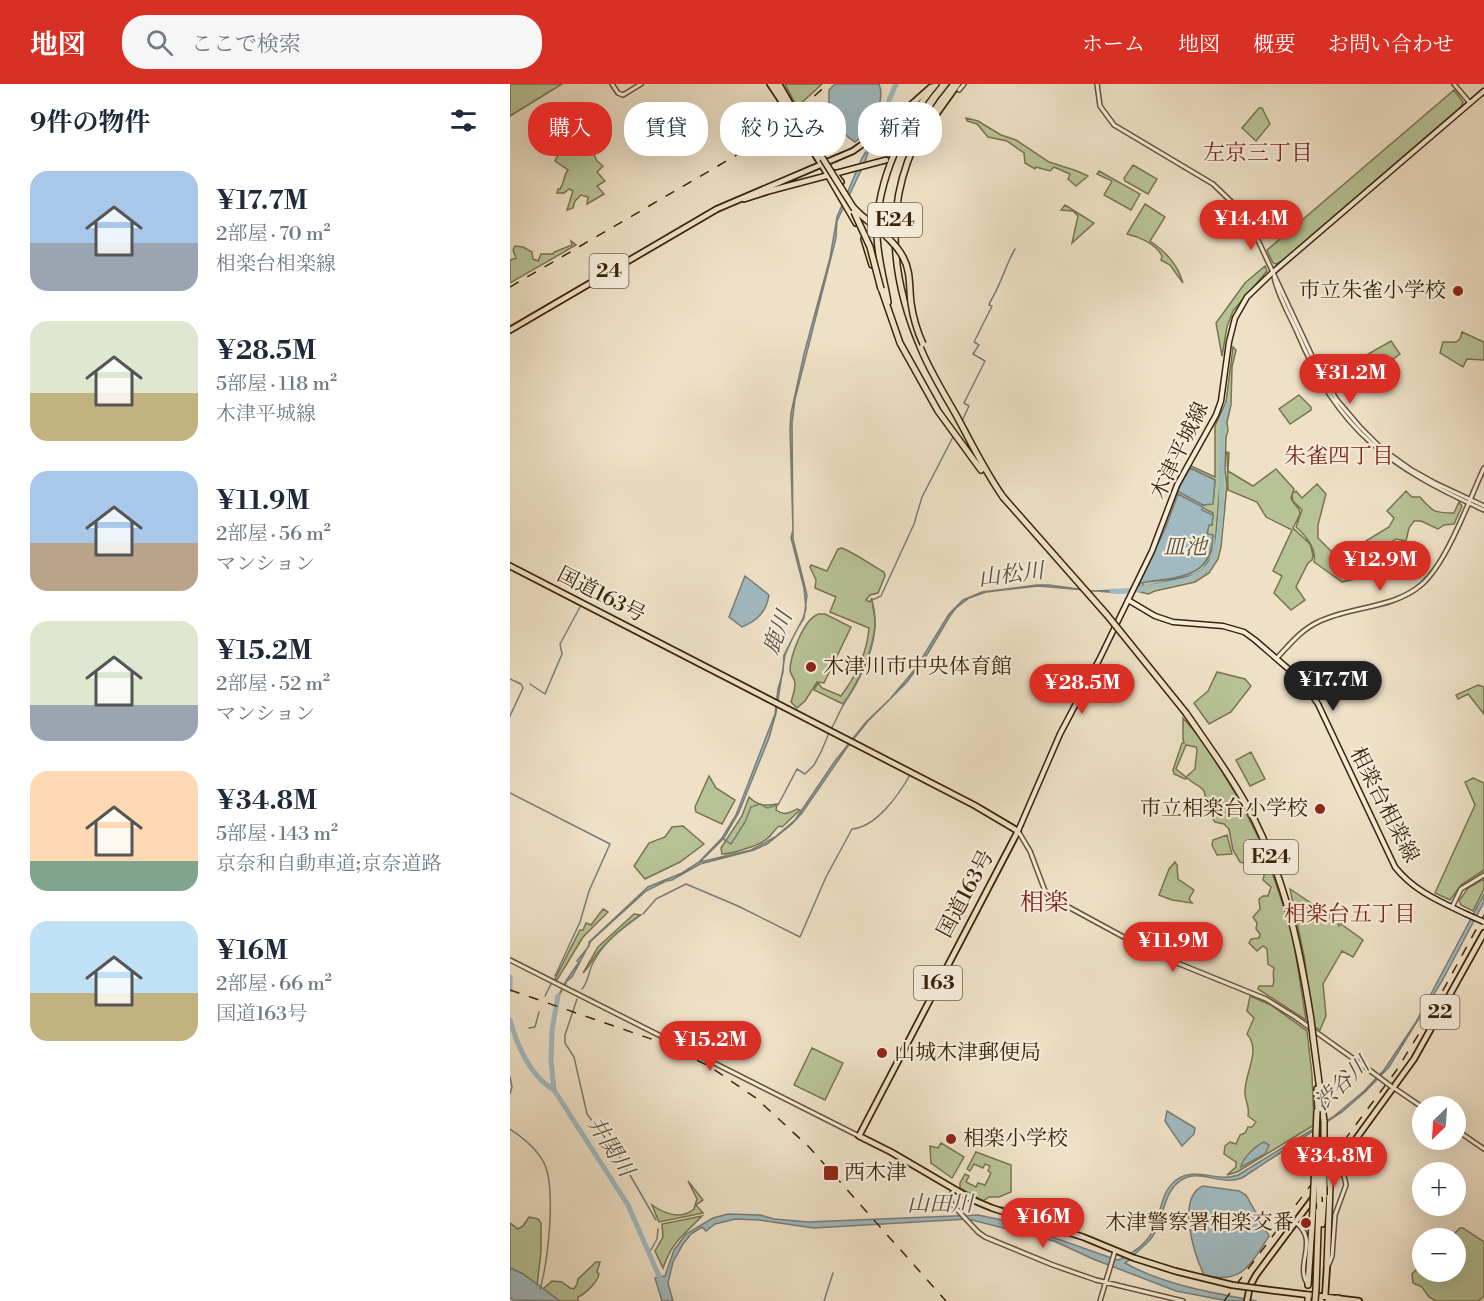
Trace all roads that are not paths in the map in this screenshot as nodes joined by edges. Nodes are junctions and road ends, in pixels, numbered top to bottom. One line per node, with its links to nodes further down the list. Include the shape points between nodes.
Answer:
1 (612, 84): 2 (street, via 623,95)
2 (642, 84)
3 (775, 84): 11 (highway)
4 (935, 84): 18 (main road, 24, via 885,128); 25 (highway, E24, via 901,138 880,208 877,239)
5 (956, 84): 13 (main road); 27 (highway, E24, via 932,112 915,142 902,175 895,212 897,275)
6 (963, 84): 9 (street)
7 (1097, 84): 22 (street, via 1100,106 1114,125 1230,198 1252,228)
8 (1454, 84): 12 (street)
9 (959, 90)
10 (1484, 91): 12 (main road, 木津平城線)
11 (786, 102)
12 (1470, 104): 22 (main road, 木津平城線)
13 (942, 105)
14 (819, 156): 18 (main road, bridge)
15 (819, 156): 23 (highway, bridge, via 861,225)
16 (820, 156): 24 (highway, bridge, via 853,207 902,254 909,271)
17 (886, 160): 19 (main road, 24)
18 (825, 164): 19 (main road); 20 (main road); 21 (main road, 24)
19 (834, 174): 20 (main road, 24); 24 (highway, bridge, via 863,214 905,253 911,270)
20 (828, 175): 21 (main road, 24, via 758,194); 23 (highway, bridge, via 860,230)
21 (708, 214): 26 (main road, 24)
22 (1273, 272): 30 (street, via 1318,371 1350,416 1400,463); 33 (main road, 木津平城線, via 1247,297 1235,318 1218,411 1177,485)
23 (881, 289): 25 (highway)
24 (910, 292): 27 (highway, bridge)
25 (892, 324): 29 (highway, E24, via 938,411)
26 (510, 330)
27 (927, 362): 29 (highway, E24, via 985,471)
28 (1484, 468): 30 (street)
29 (1003, 496): 43 (highway, E24, bridge, via 1186,713 1243,800 1276,868 1297,938 1311,1020)
30 (1469, 501): 31 (street); 34 (street, via 1437,568 1421,585 1395,599 1320,621 1302,632)
31 (1484, 508)
32 (510, 566): 35 (main road, 国道163号)
33 (1128, 600): 34 (main road, 相楽台相楽線, via 1173,622 1239,630); 35 (main road, 木津平城線, via 1060,734)
34 (1277, 658): 37 (main road, 相楽台相楽線, via 1300,679 1317,704 1395,867 1420,891)
35 (1018, 831): 41 (street, bridge, via 1050,897 1168,960 1266,999); 45 (main road, 国道163号 / 163)
36 (1484, 874): 37 (street, via 1461,889)
37 (1452, 907): 38 (main road, 相楽台相楽線, bridge)
38 (1484, 922)
39 (1484, 933): 41 (main road, 22, via 1414,1059)
40 (510, 960): 45 (street)
41 (1393, 1088): 42 (street); 48 (main road, 22)
42 (1412, 1100)
43 (1319, 1109): 44 (highway, E24); 52 (highway, E24, bridge); 55 (highway, bridge)
44 (1324, 1121): 52 (highway, E24, bridge, via 1324,1195); 53 (highway, bridge, via 1330,1186)
45 (859, 1136): 49 (main road)
46 (1466, 1137): 47 (street)
47 (1484, 1149)
48 (1335, 1168): 50 (main road, 22); 53 (street, via 1344,1176 1346,1185 1334,1222 1332,1256)
49 (954, 1190): 51 (main road, via 992,1208 1083,1237); 54 (street, via 950,1199 978,1232 1053,1265)
50 (1295, 1222): 55 (street, via 1307,1236 1304,1276); 58 (main road, 22, via 1256,1275)
51 (1114, 1252): 54 (street); 57 (main road, bridge, via 1232,1285)
52 (1317, 1255): 59 (highway, E24, bridge)
53 (1327, 1266): 56 (main road)
54 (1105, 1282): 61 (street); 62 (street)
55 (1308, 1285): 57 (main road); 59 (main road)
56 (1326, 1286): 59 (main road); 59 (main road); 60 (main road, via 1329,1294)
57 (1298, 1293): 59 (main road)
58 (1247, 1298)
59 (1318, 1298): 60 (highway)
60 (1337, 1298): 63 (main road)
61 (1100, 1301)
62 (1183, 1301)
63 (1359, 1301)

